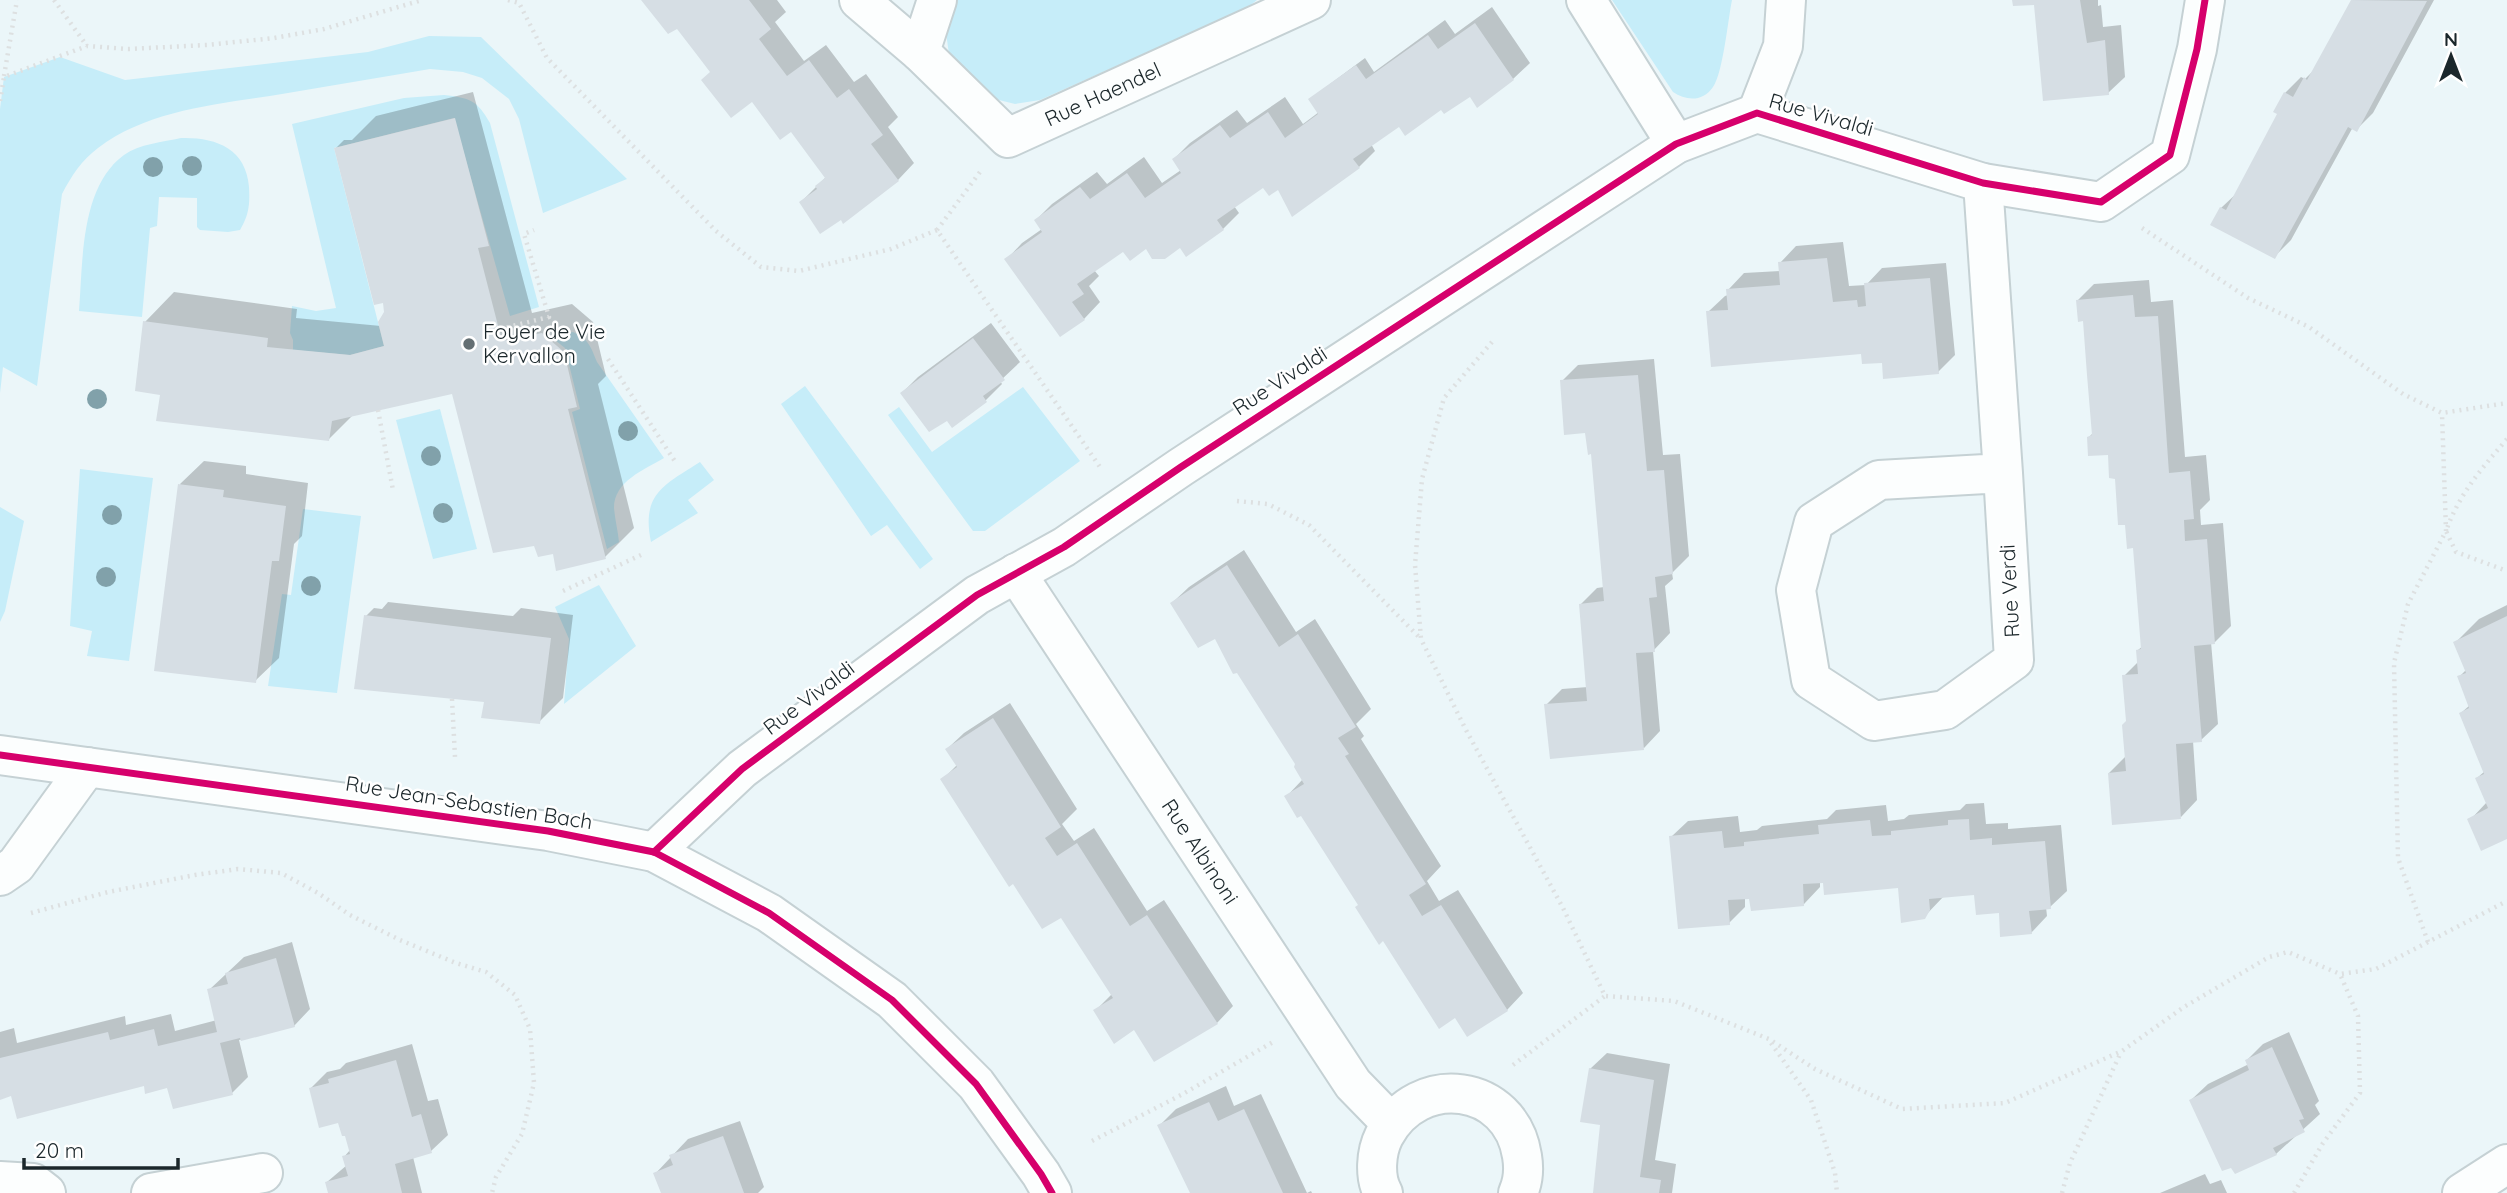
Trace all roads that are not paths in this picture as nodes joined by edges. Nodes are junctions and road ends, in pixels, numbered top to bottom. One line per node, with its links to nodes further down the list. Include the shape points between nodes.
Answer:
1 (859, 0): 7 (street)
2 (937, 0): 7 (street)
3 (1311, 0): 7 (street, Rue Haendel, via 1007,138)
4 (1586, 0): 9 (street)
5 (1786, 0): 8 (street, via 1783,46)
6 (2205, 0): 10 (street, Rue Vivaldi, via 2170,155 2101,202)
7 (920, 51)
8 (1757, 113): 9 (street, Rue Vivaldi); 10 (street, Rue Vivaldi)
9 (1676, 144): 12 (street, Rue Vivaldi, via 1064,547)
10 (1983, 183): 11 (street, Rue Verdi)
11 (2003, 472): 11 (street, Rue Verdi, via 1879,480 1814,522 1796,590 1811,680 1874,721 1945,710 2014,660)
12 (1016, 573): 15 (street, Rue Vivaldi, via 977,595 743,769); 17 (street, Rue Albinoni, via 1353,1084)
13 (0, 755): 14 (street, Rue Jean-Sebastien Bach)
14 (87, 767): 15 (street, Rue Jean-Sebastien Bach, via 548,831); 16 (street, via 16,865)
15 (654, 852): 23 (street, Rue Jean-Sebastien Bach, via 769,913 892,1000 976,1084)
16 (0, 876)
17 (1391, 1123): 24 (street, via 1380,1143 1377,1166); 25 (street, via 1428,1096 1473,1096 1493,1107 1510,1123 1520,1143 1524,1166)
18 (2507, 1164): 26 (street)
19 (263, 1173): 22 (street)
20 (0, 1181): 21 (street, via 33,1182)
21 (46, 1193)
22 (151, 1193)
23 (1052, 1193)
24 (1383, 1193)
25 (1518, 1193)
26 (2462, 1193)

